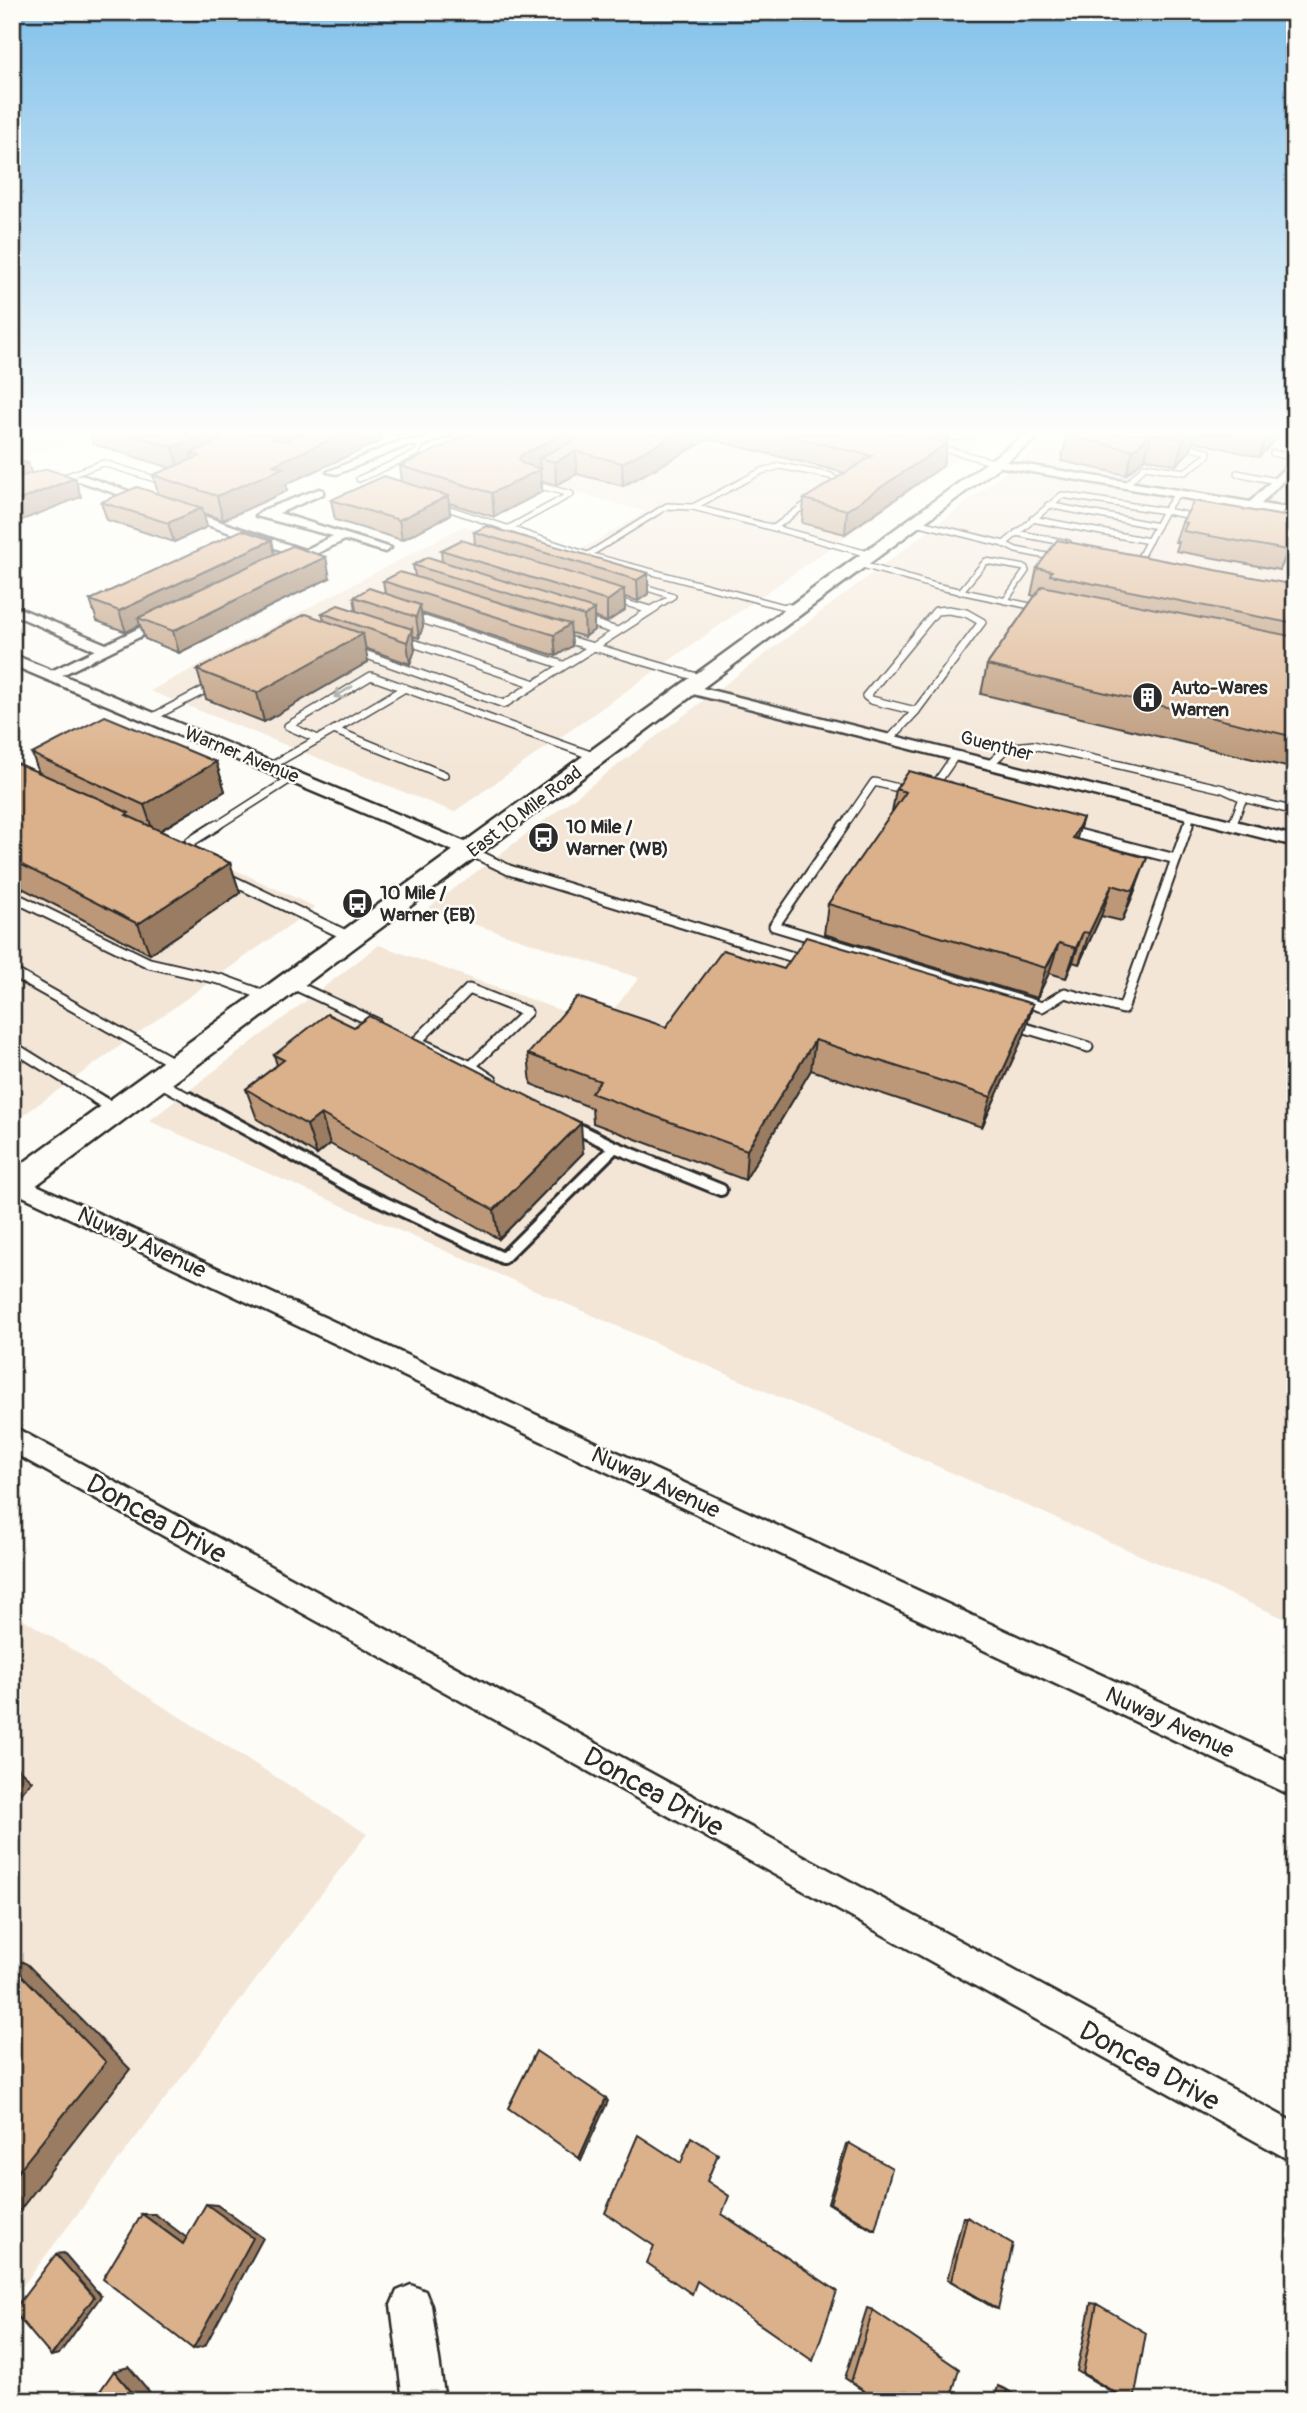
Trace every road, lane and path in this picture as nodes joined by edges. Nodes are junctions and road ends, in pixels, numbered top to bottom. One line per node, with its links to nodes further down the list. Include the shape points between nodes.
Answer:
1 (285, 547): 11 (street)
2 (321, 547): 11 (street)
3 (379, 547): 10 (street)
4 (562, 547): 12 (lane)
5 (602, 547): 12 (lane)
6 (829, 547): 15 (lane)
7 (882, 547): 15 (main road, East 10 Mile Road)
8 (1009, 547): 16 (lane)
9 (1146, 547): 14 (lane)
10 (384, 548)
11 (306, 554): 17 (street)
12 (588, 555): 25 (lane)
13 (1128, 555): 14 (lane)
14 (1140, 557): 18 (lane, via 1131,572)
15 (865, 559): 20 (lane); 25 (main road, East 10 Mile Road)
16 (1067, 560)
17 (266, 573)
18 (1144, 575)
19 (620, 580): 24 (lane, via 673,596)
20 (960, 592): 22 (lane); 22 (lane, via 986,561 1025,568)
21 (600, 595): 24 (lane)
22 (1005, 601): 27 (lane)
23 (12, 609): 34 (street)
24 (650, 610): 30 (lane)
25 (797, 610): 41 (main road, East 10 Mile Road)
26 (397, 611): 37 (lane)
27 (1052, 611)
28 (180, 614): 34 (street)
29 (579, 619): 30 (lane)
30 (617, 631): 33 (lane)
31 (393, 636): 40 (lane)
32 (556, 636): 33 (lane)
33 (592, 646): 37 (lane); 41 (lane)
34 (107, 649): 38 (street)
35 (349, 649): 40 (lane, via 504,704)
36 (12, 659): 38 (street, Warner Avenue)
37 (563, 665): 40 (lane)
38 (52, 676): 44 (street, Warner Avenue)
39 (219, 683): 44 (lane)
40 (535, 684)
41 (697, 684): 47 (street, Guenther); 49 (main road, East 10 Mile Road)
42 (405, 688): 45 (lane); 46 (lane, one-way to 46, via 371,676 288,726); 49 (lane)
43 (916, 711): 43 (lane, via 982,622 976,617 936,611 866,696); 47 (lane)
44 (153, 717): 51 (street, Warner Avenue)
45 (334, 730): 46 (lane); 52 (lane)
46 (318, 739): 51 (lane)
47 (889, 740): 48 (street, Guenther)
48 (955, 756): 50 (street, Guenther); 55 (lane, via 928,795)
49 (596, 758): 63 (main road, East 10 Mile Road)
50 (989, 765): 56 (lane, via 1009,745 1033,745 1223,789); 58 (street, Guenther)
51 (271, 766): 53 (street, Warner Avenue)
52 (444, 775)
53 (295, 776): 62 (lane); 63 (street, Warner Avenue)
54 (915, 792): 64 (lane, via 874,782 774,926 1042,1007 1065,993 1123,1009)
55 (941, 799)
56 (1243, 799): 57 (lane); 59 (lane)
57 (1295, 811)
58 (1191, 815): 59 (street, Guenther); 64 (lane)
59 (1232, 826): 61 (street, Guenther)
60 (1058, 829): 64 (lane)
61 (1295, 841)
62 (190, 842)
63 (470, 851): 67 (main road, East 10 Mile Road); 68 (lane, via 509,870)
64 (1176, 859)
65 (212, 870): 67 (lane)
66 (12, 897): 70 (lane, via 149,963)
67 (352, 938): 70 (main road, East 10 Mile Road)
68 (812, 963)
69 (12, 972): 78 (lane)
70 (280, 990): 72 (lane); 78 (main road, East 10 Mile Road)
71 (996, 1019): 76 (lane)
72 (381, 1026)
73 (405, 1036): 74 (lane)
74 (417, 1041): 77 (lane); 77 (lane, via 470,989 527,1012)
75 (12, 1046): 80 (lane)
76 (1088, 1047)
77 (471, 1066): 79 (lane)
78 (168, 1073): 80 (main road, East 10 Mile Road); 82 (lane, via 351,1187 503,1258)
79 (499, 1085)
80 (117, 1111): 83 (main road, East 10 Mile Road)
81 (559, 1120): 82 (lane)
82 (615, 1147): 84 (lane)
83 (15, 1185): 86 (street, Nuway Avenue)
84 (721, 1190)
85 (12, 1438): 87 (street, Doncea Drive)
86 (1295, 1781)
87 (1295, 2144)
88 (411, 2305): 89 (street)
89 (424, 2401)

